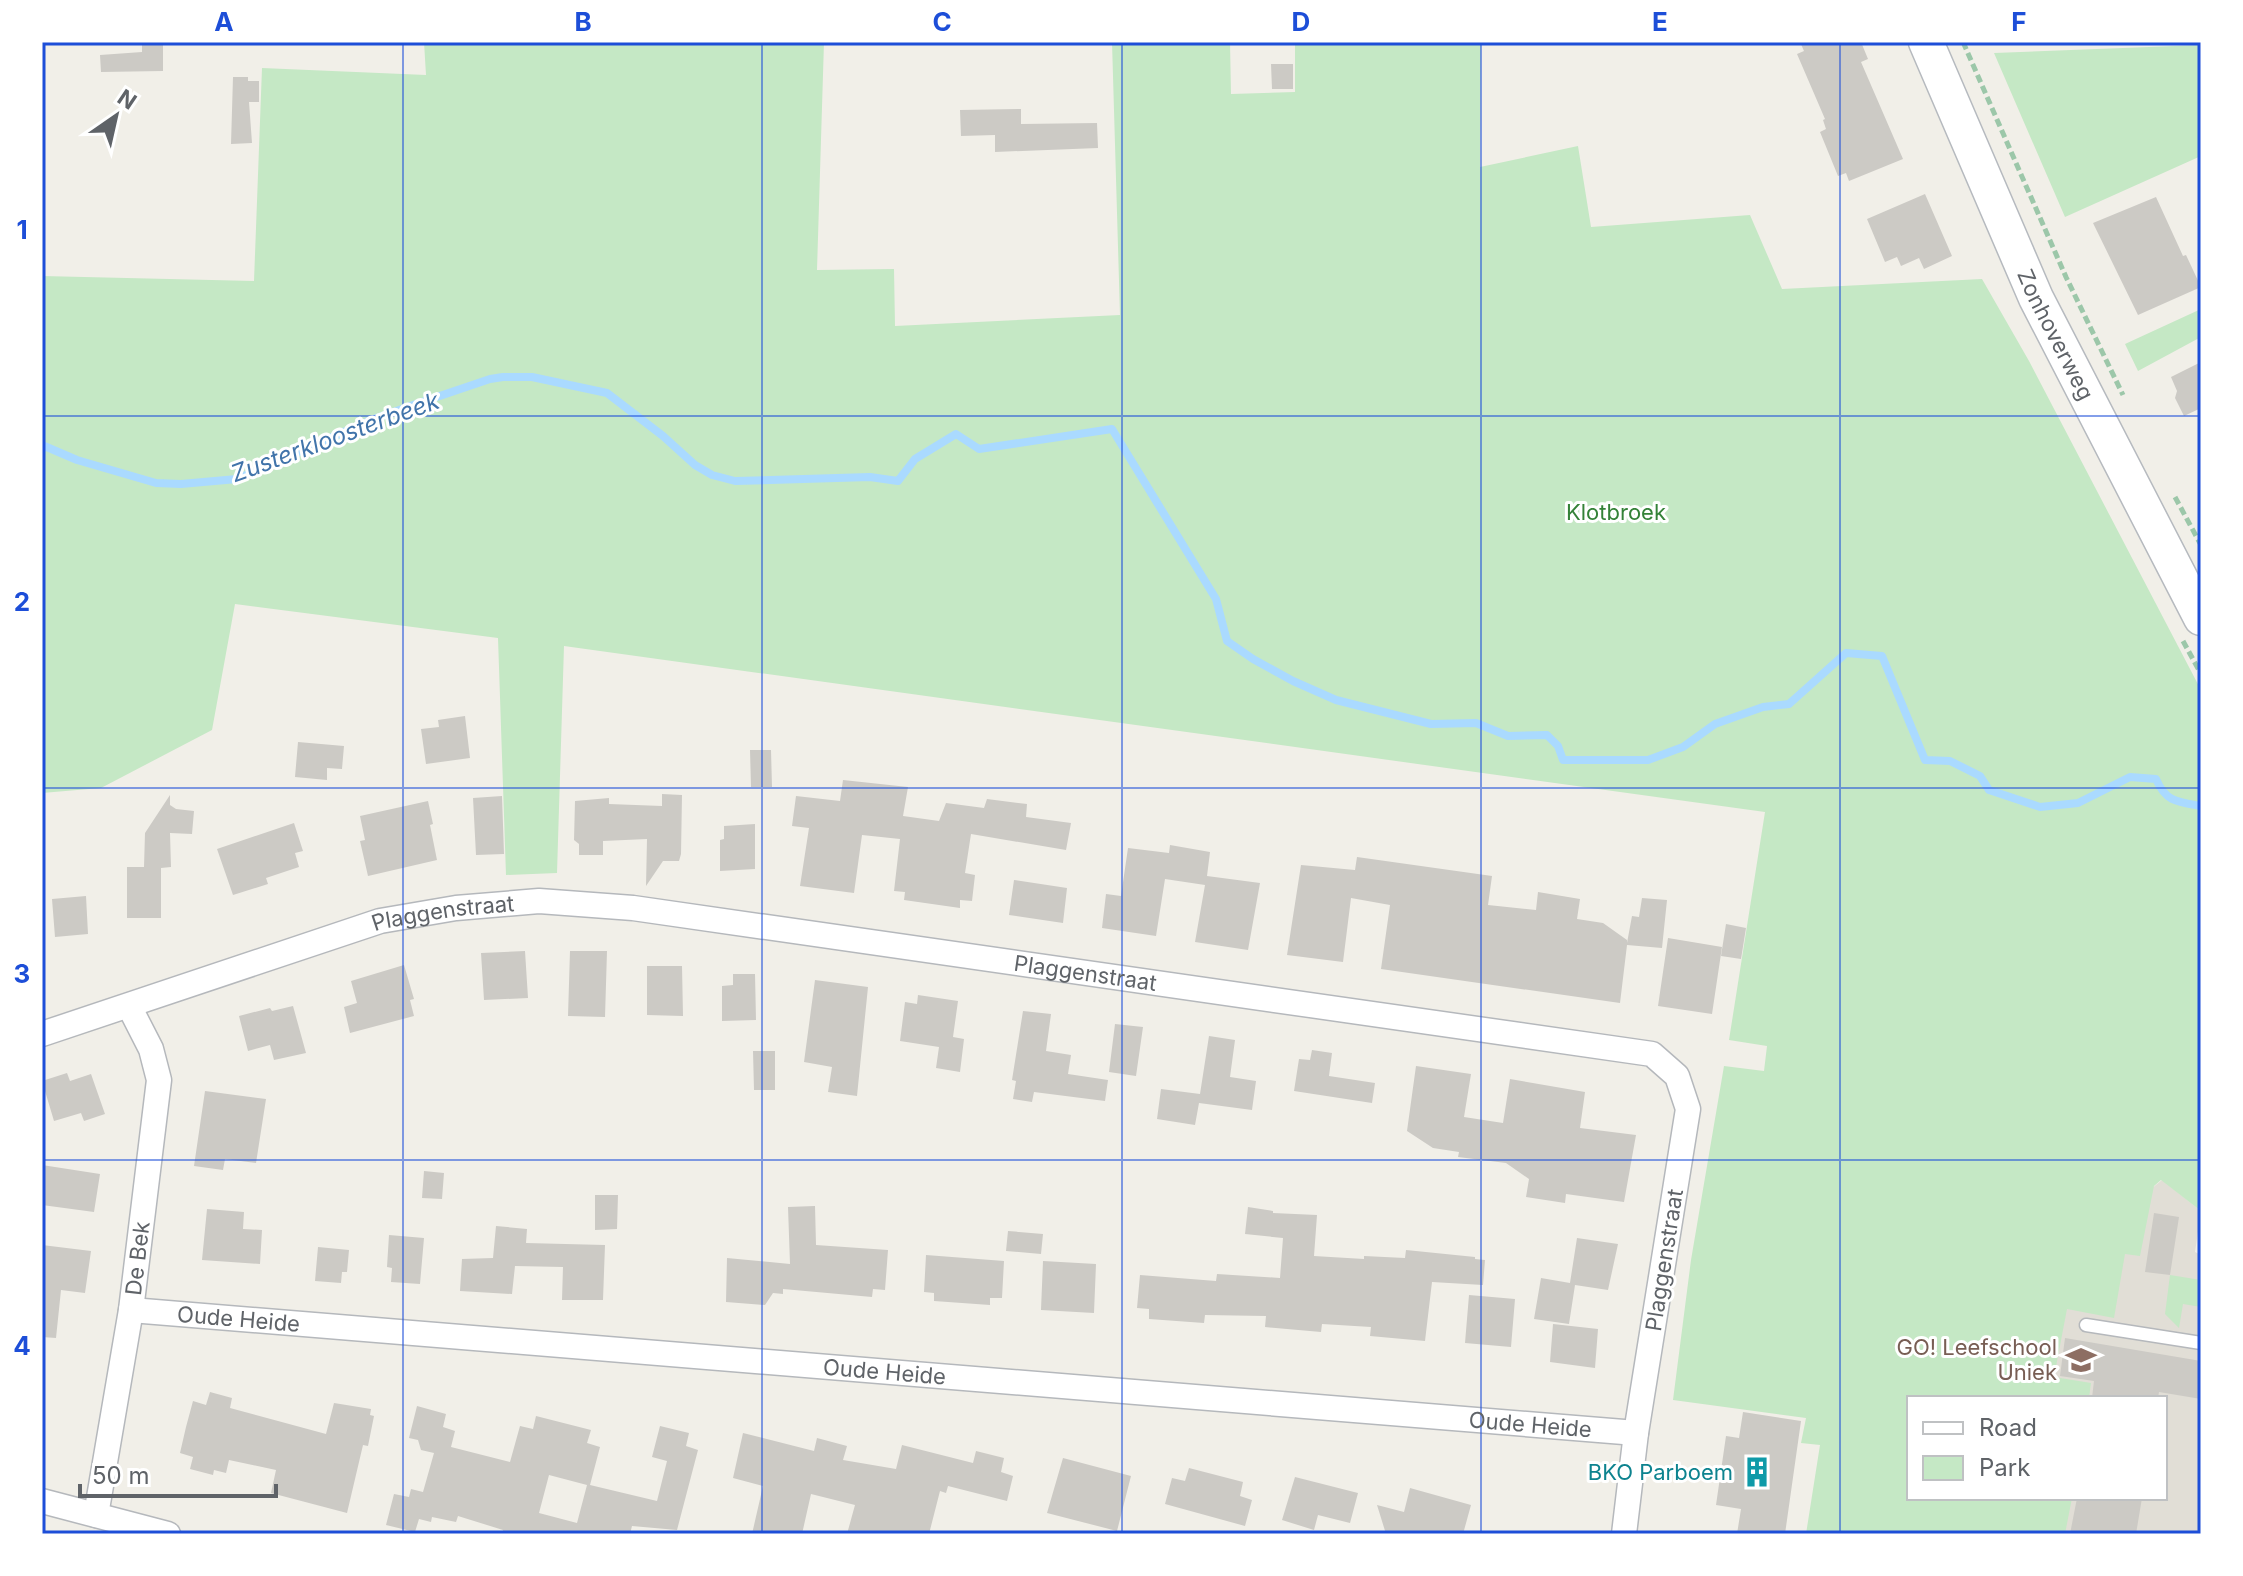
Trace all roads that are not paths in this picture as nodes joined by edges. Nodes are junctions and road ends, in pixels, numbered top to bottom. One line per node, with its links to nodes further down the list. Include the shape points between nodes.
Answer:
1 (1926, 42): 2 (street, Zonhoverweg, via 2036,298)
2 (2201, 618)
3 (129, 1006): 4 (street, Plaggenstraat); 5 (street, De Bek, via 151,1049 159,1080); 8 (street, Plaggenstraat, via 380,921 539,901 633,908 1652,1054 1677,1076 1688,1109)
4 (42, 1034)
5 (131, 1310): 8 (street, Oude Heide); 10 (street, De Bek)
6 (2086, 1325): 7 (lane)
7 (2201, 1343)
8 (1636, 1433): 12 (street, Plaggenstraat)
9 (42, 1501): 10 (street)
10 (96, 1515): 11 (street)
11 (168, 1534)
12 (1624, 1534)

